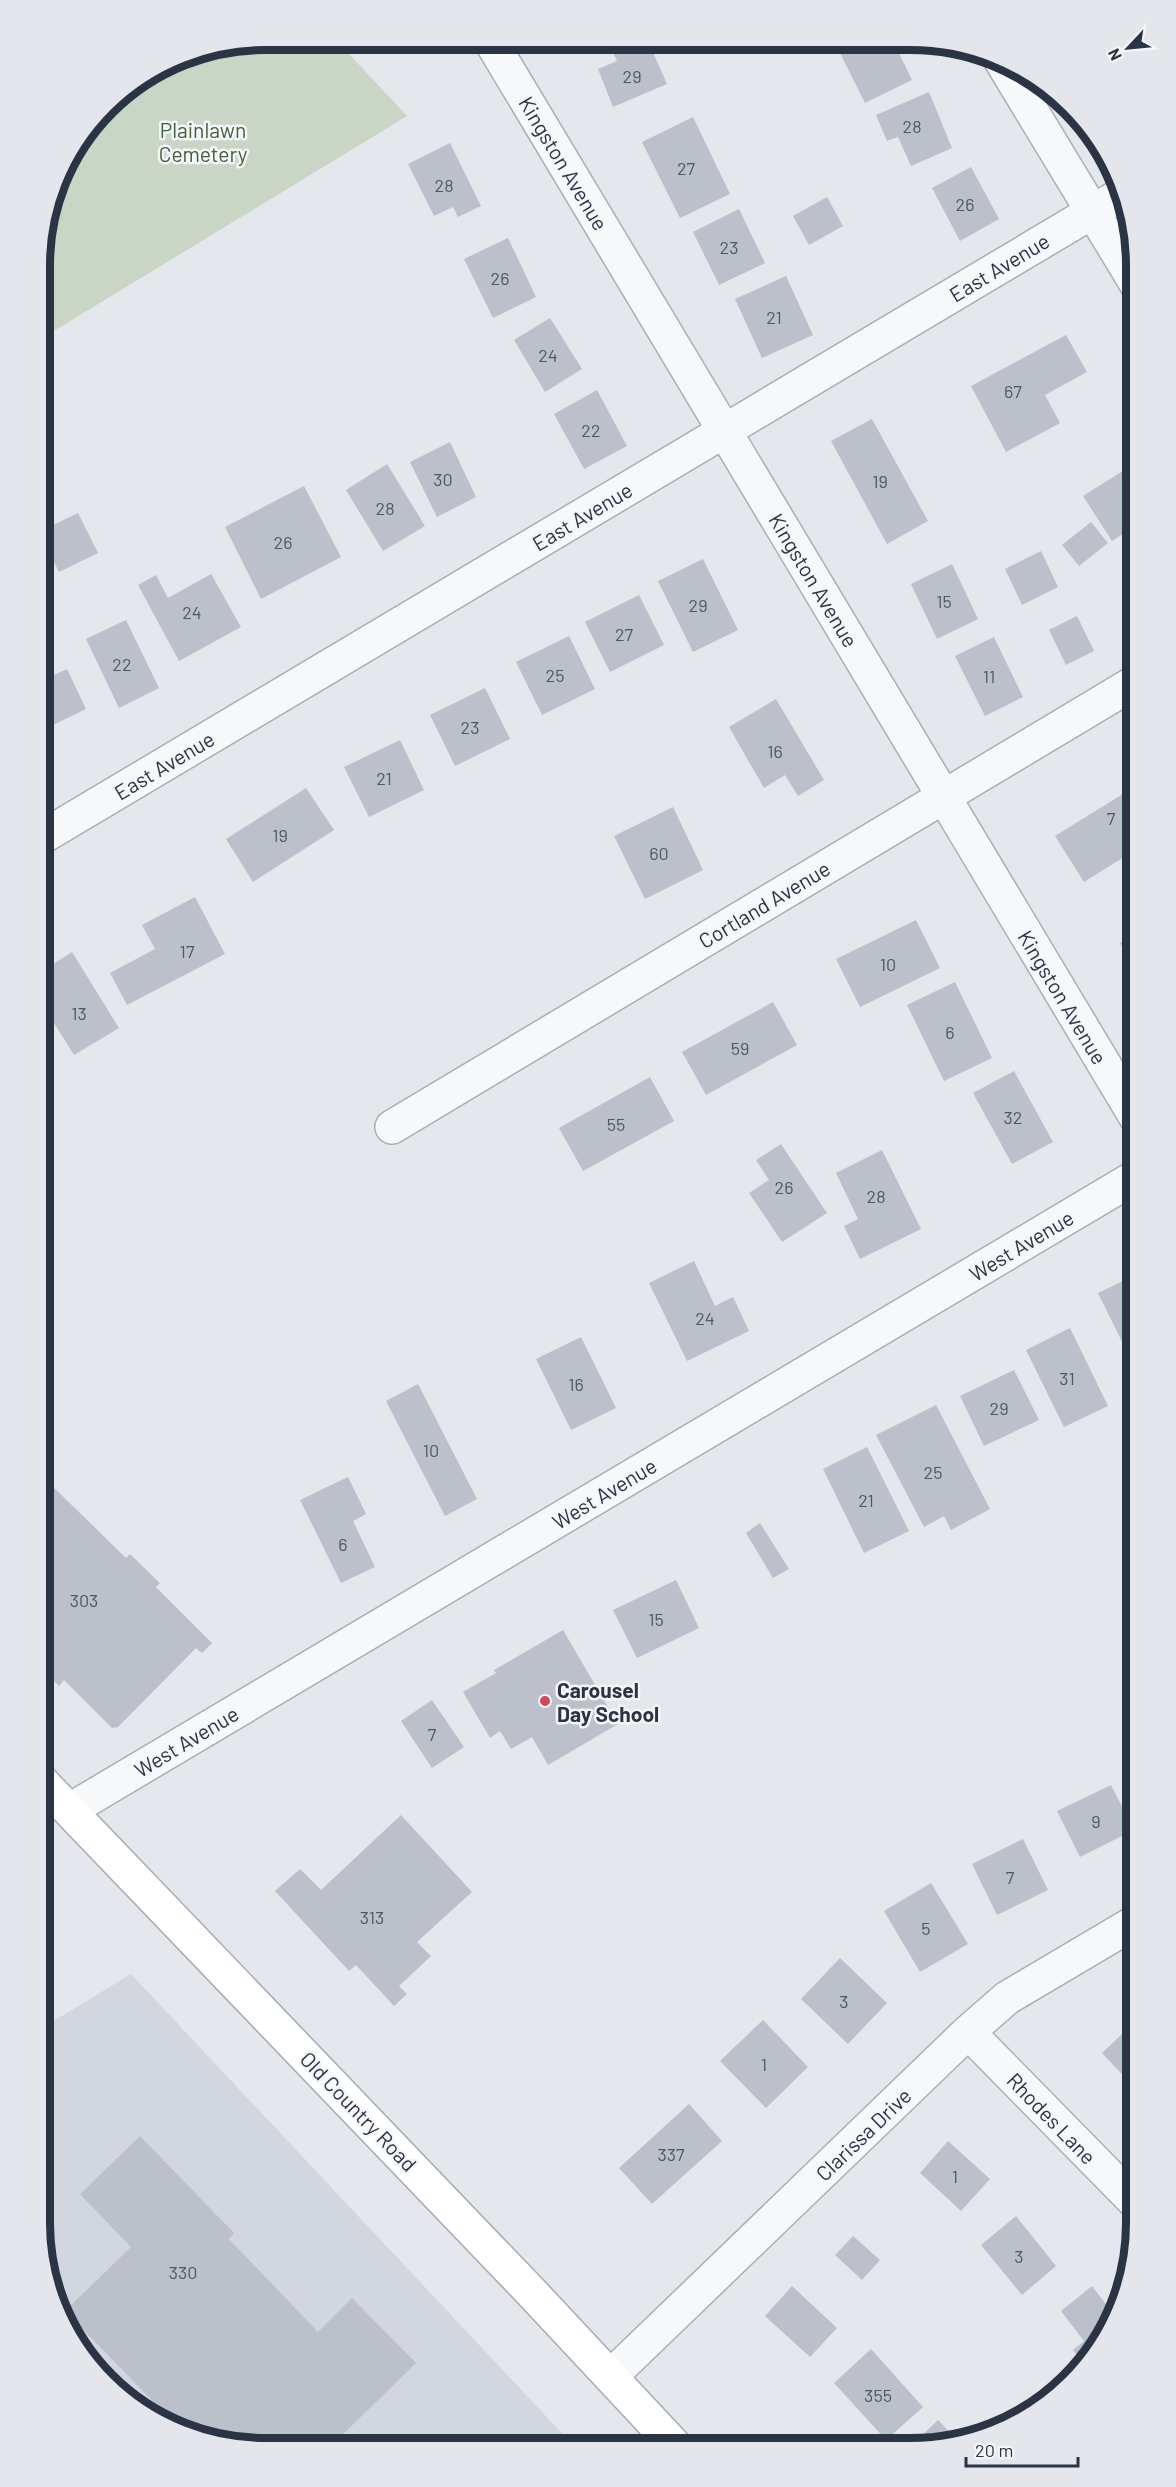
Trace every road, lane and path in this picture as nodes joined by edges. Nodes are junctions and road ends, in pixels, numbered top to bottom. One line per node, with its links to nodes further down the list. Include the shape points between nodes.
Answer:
1 (496, 50): 6 (street, Kingston Avenue)
2 (1009, 73): 4 (street)
3 (1116, 198): 4 (street, East Avenue)
4 (1092, 211): 5 (street); 6 (street, East Avenue)
5 (1126, 267)
6 (724, 430): 8 (street, Kingston Avenue); 9 (street, East Avenue)
7 (1126, 688): 8 (street, Cortland Avenue)
8 (944, 796): 10 (street, Kingston Avenue); 11 (street, Cortland Avenue)
9 (50, 832)
10 (1126, 1101)
11 (392, 1127)
12 (1126, 1183): 14 (street, West Avenue)
13 (50, 1790): 14 (main road, Old Country Road)
14 (70, 1810): 18 (main road, Old Country Road)
15 (1126, 1928): 16 (street, Clarissa Drive, via 1007,1998)
16 (968, 2032): 17 (street, Rhodes Lane); 18 (street, Clarissa Drive)
17 (1126, 2193)
18 (611, 2376): 19 (main road, Old Country Road)
19 (669, 2438)

